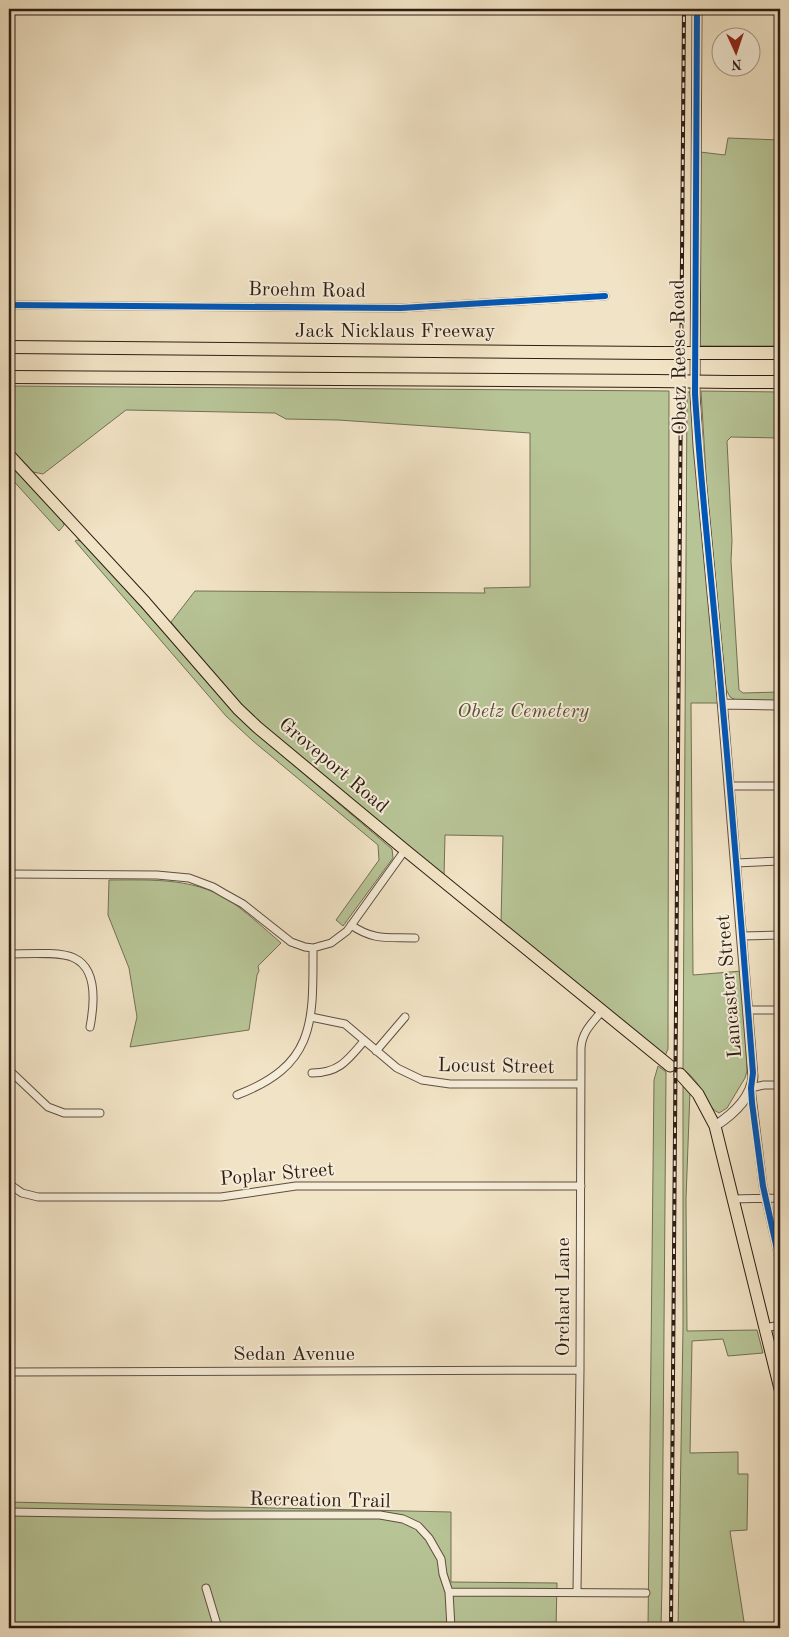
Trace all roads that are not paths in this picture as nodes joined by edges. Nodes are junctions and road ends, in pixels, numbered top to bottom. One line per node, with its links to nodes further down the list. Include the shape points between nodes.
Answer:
1 (697, 9): 9 (street, Obetz Reese Road, via 695,394)
2 (605, 296): 3 (street, Broehm Road, via 401,308)
3 (9, 305)
4 (9, 347): 5 (highway, Jack Nicklaus Freeway, bridge)
5 (780, 353)
6 (9, 377): 7 (highway, bridge)
7 (780, 382)
8 (9, 455): 13 (main road, Groveport Road, via 145,602 238,709)
9 (723, 704): 10 (street); 11 (street, Lancaster Street)
10 (780, 705)
11 (729, 786): 12 (street); 15 (street, Lancaster Street)
12 (780, 786)
13 (404, 850): 17 (street); 25 (main road, Groveport Road)
14 (780, 861): 15 (street)
15 (736, 863): 19 (street, Lancaster Street)
16 (9, 874): 21 (street, via 189,878 242,904 291,942)
17 (350, 926): 20 (street, via 372,937); 21 (street, via 340,938)
18 (780, 935): 19 (street)
19 (742, 936): 23 (street, Lancaster Street)
20 (415, 938)
21 (313, 948): 27 (street)
22 (9, 954): 28 (street, via 61,954 85,966 94,1006)
23 (748, 1010): 24 (street); 37 (street, Lancaster Street, via 753,1073)
24 (780, 1010)
25 (602, 1011): 31 (main road, Groveport Road); 35 (street, Orchard Lane, via 581,1040)
26 (405, 1016): 30 (street)
27 (311, 1017): 29 (street, Locust Street, via 345,1024); 38 (street, via 300,1047 287,1065 269,1081)
28 (90, 1028)
29 (364, 1041): 30 (street, Locust Street); 33 (street, via 339,1067)
30 (376, 1051): 35 (street, Locust Street, via 397,1068 429,1082)
31 (670, 1066)
32 (9, 1070): 39 (street, via 48,1107 64,1113)
33 (312, 1073)
34 (680, 1074): 40 (main road, via 698,1094)
35 (581, 1084): 42 (street, Orchard Lane)
36 (780, 1085): 37 (street)
37 (750, 1088): 40 (street, via 733,1113); 43 (street, Lancaster Street)
38 (237, 1095)
39 (100, 1113)
40 (715, 1126): 45 (main road)
41 (9, 1184): 42 (street, Poplar Street, via 22,1193 38,1197 221,1197 296,1186)
42 (581, 1186): 49 (street, Orchard Lane)
43 (766, 1198): 44 (street); 45 (street); 46 (street, Lancaster Street)
44 (780, 1198)
45 (733, 1199): 48 (main road)
46 (780, 1263)
47 (780, 1325): 48 (street)
48 (765, 1328): 51 (main road)
49 (580, 1370): 50 (street, Sedan Avenue); 54 (street, Orchard Lane)
50 (9, 1372)
51 (780, 1388)
52 (9, 1512): 55 (street, Recreation Trail, via 388,1516 418,1526 429,1538 441,1559 442,1574)
53 (206, 1588): 57 (street)
54 (577, 1591): 55 (street); 56 (street)
55 (449, 1592): 58 (street, Recreation Trail)
56 (646, 1593)
57 (218, 1628)
58 (451, 1628)

